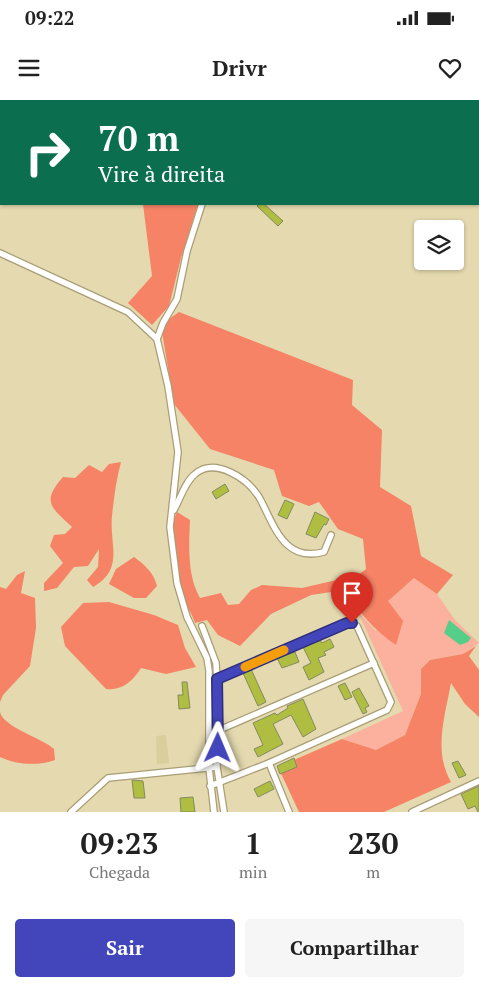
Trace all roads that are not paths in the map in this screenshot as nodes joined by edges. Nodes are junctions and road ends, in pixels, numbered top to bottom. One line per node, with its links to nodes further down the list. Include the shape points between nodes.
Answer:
1 (202, 205): 3 (street, via 187,251 177,299)
2 (0, 253): 3 (street, via 128,312)
3 (156, 339): 4 (street, via 178,452)
4 (172, 514): 5 (street, via 190,478 212,467 238,476 250,486 285,544 313,555 324,552); 9 (street, via 170,542 177,583 207,658)
5 (331, 535)
6 (202, 626): 8 (street, via 216,664)
7 (374, 663): 8 (street, via 357,626 347,623); 11 (street); 13 (street, via 392,702 390,707)
8 (217, 679): 10 (street)
9 (211, 684): 10 (street); 12 (street)
10 (217, 690): 11 (street)
11 (218, 730): 12 (street); 14 (street)
12 (210, 734): 15 (street)
13 (269, 763): 17 (street); 23 (street)
14 (217, 766): 15 (street); 17 (street)
15 (209, 768): 18 (street); 20 (street, via 108,778)
16 (479, 781): 19 (street)
17 (218, 784): 18 (street); 22 (street)
18 (210, 786): 21 (street)
19 (423, 810): 24 (street)
20 (72, 812)
21 (214, 812)
22 (224, 812)
23 (289, 812)
24 (412, 812)

